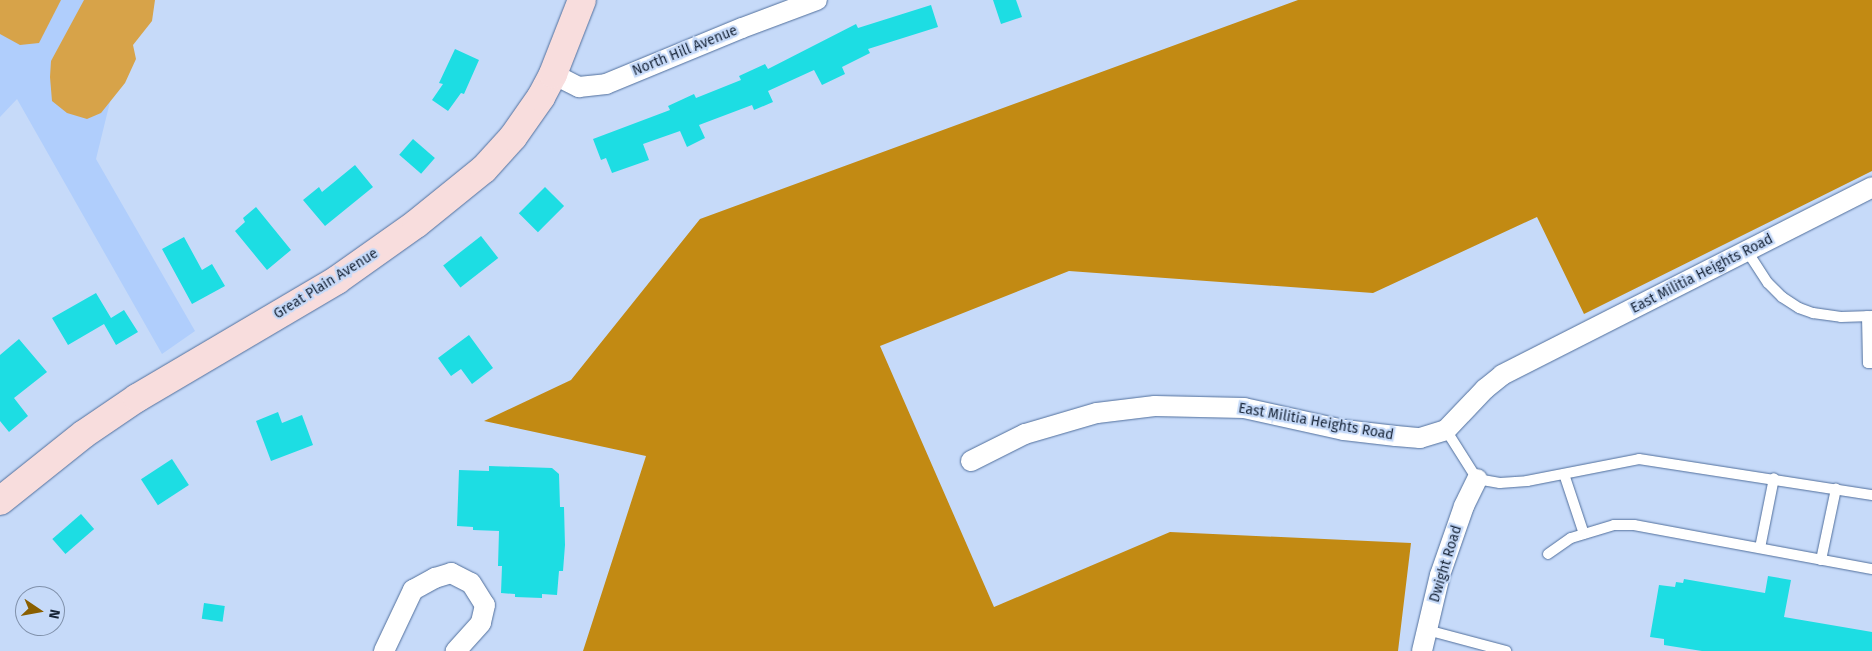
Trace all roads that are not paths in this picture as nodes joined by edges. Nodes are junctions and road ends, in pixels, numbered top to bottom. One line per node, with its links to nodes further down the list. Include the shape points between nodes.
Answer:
1 (582, 0): 3 (main road, Great Plain Avenue)
2 (817, 0): 3 (street, North Hill Avenue, via 606,84 579,87)
3 (553, 74): 15 (main road, Great Plain Avenue, via 513,137 484,169 416,224 337,280 137,398 84,434)
4 (1872, 187): 5 (street, East Militia Heights Road)
5 (1747, 251): 6 (lane, via 1768,283 1799,308 1841,317); 8 (street, East Militia Heights Road, via 1502,375)
6 (1869, 316): 7 (lane, via 1868,363)
7 (1872, 363)
8 (1446, 430): 9 (street, East Militia Heights Road, via 1420,438 1344,430 1244,408 1155,406 1097,413 1025,434); 12 (lane)
9 (971, 462)
10 (1564, 474): 11 (lane, via 1639,460); 12 (lane, via 1500,483); 16 (lane)
11 (1774, 478): 13 (lane); 17 (lane)
12 (1477, 479): 21 (street, Dwight Road, via 1440,575)
13 (1836, 489): 14 (lane); 19 (lane)
14 (1872, 495)
15 (0, 501)
16 (1584, 534): 17 (lane, via 1614,525 1634,525); 18 (lane, via 1571,538)
17 (1760, 548): 19 (lane)
18 (1548, 554)
19 (1821, 560): 20 (lane)
20 (1872, 569)
21 (1427, 630): 24 (street, Dwight Road); 25 (lane)
22 (384, 651): 23 (street, via 413,590 451,573 471,582 485,605 481,624)
23 (456, 651)
24 (1422, 651)
25 (1506, 651)

